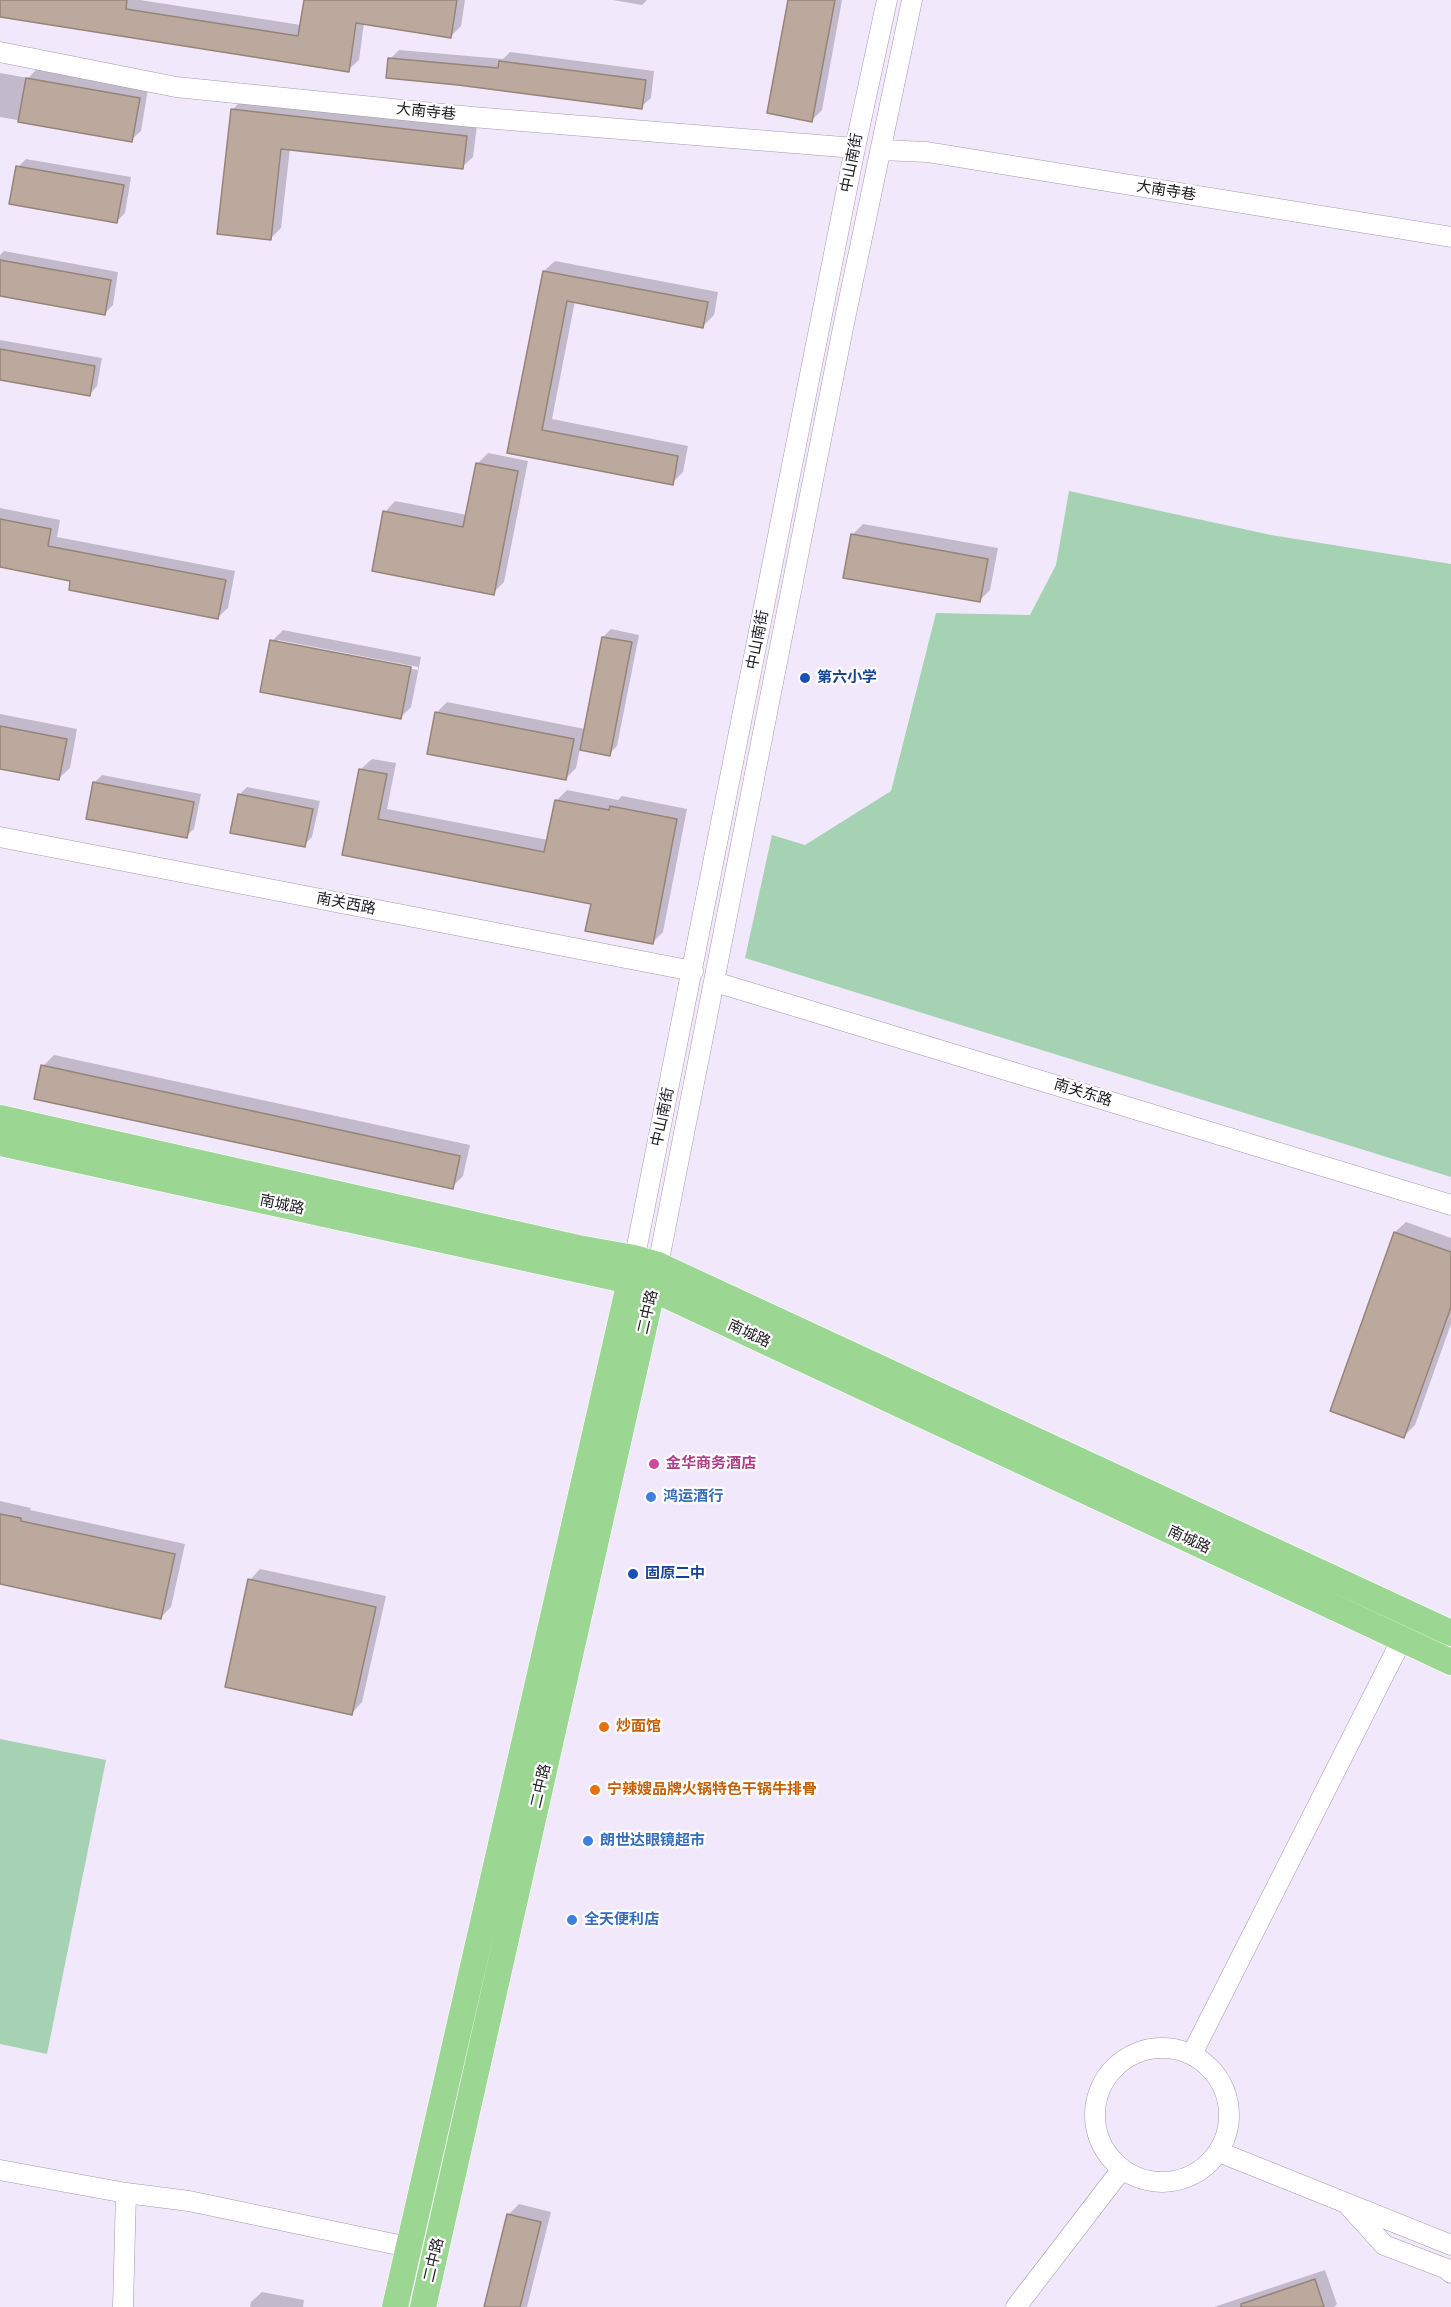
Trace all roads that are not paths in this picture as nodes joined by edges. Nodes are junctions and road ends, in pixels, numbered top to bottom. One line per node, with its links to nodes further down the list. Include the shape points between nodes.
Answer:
1 (887, 0): 4 (street, 中山南街)
2 (912, 0): 5 (street, 中山南街)
3 (0, 52): 4 (street, 大南寺巷, via 176,87 472,117)
4 (855, 148): 8 (street, 中山南街)
5 (881, 150): 6 (street, 大南寺巷, via 927,152); 9 (street, 中山南街)
6 (1451, 237)
7 (0, 837): 8 (street, 南关西路)
8 (693, 971): 13 (street, 中山南街)
9 (715, 982): 12 (street, 南关东路); 13 (street, 中山南街)
10 (0, 1119): 13 (main road, 南城路, via 578,1248)
11 (0, 1143): 13 (main road, 南城路)
12 (1451, 1205)
13 (644, 1273): 14 (main road, 南城路); 16 (main road, 南城路); 25 (main road, 二中路); 29 (main road, 二中路)
14 (1418, 1618): 15 (main road, 南城路); 16 (street)
15 (1451, 1633)
16 (1402, 1639): 17 (main road, 南城路); 18 (street)
17 (1451, 1662)
18 (1192, 2054): 19 (street, via 1211,2067 1224,2086 1230,2108 1228,2131); 20 (street, via 1171,2048 1148,2048 1128,2056 1111,2070 1099,2090 1094,2111 1097,2133 1106,2153)
19 (1219, 2152): 20 (street, via 1204,2168 1185,2178 1163,2182 1141,2179); 23 (street)
20 (1122, 2169): 30 (street)
21 (0, 2170): 22 (street)
22 (126, 2193): 25 (street, via 189,2201); 27 (street)
23 (1344, 2201): 24 (street); 26 (street, via 1384,2245)
24 (1451, 2246)
25 (408, 2247): 28 (main road, 二中路)
26 (1451, 2273)
27 (123, 2307)
28 (395, 2307)
29 (423, 2307)
30 (1016, 2307)

